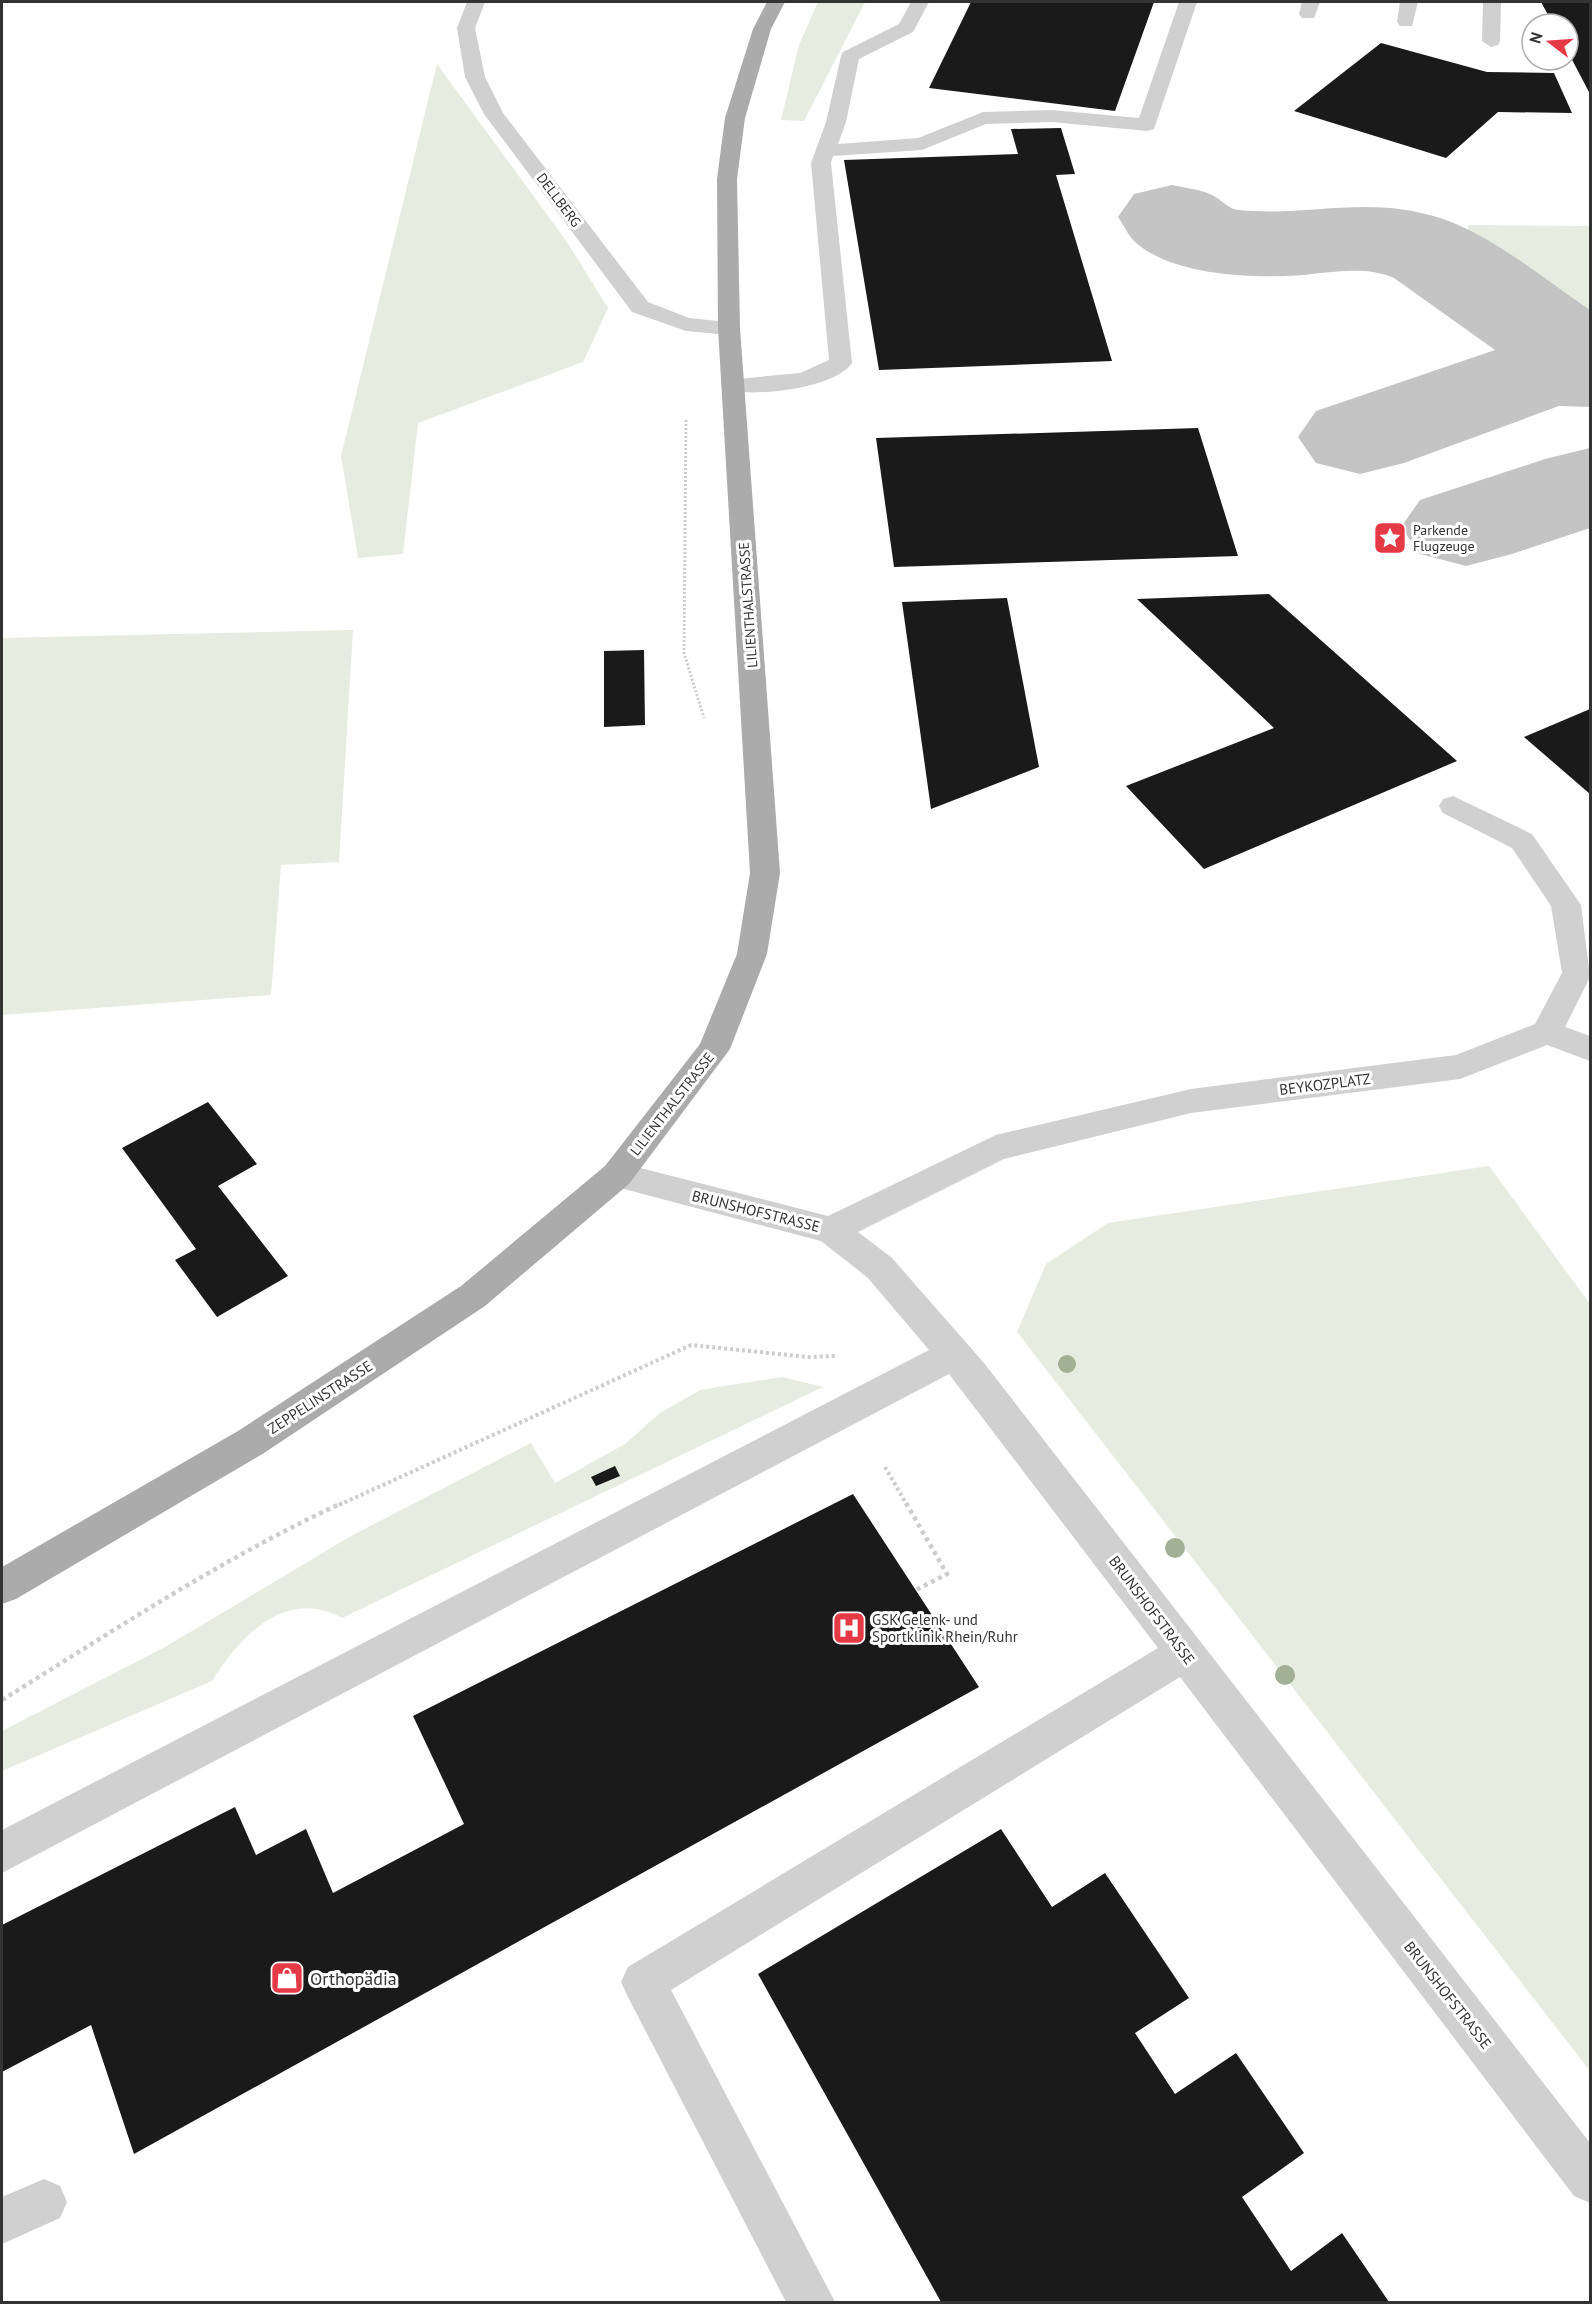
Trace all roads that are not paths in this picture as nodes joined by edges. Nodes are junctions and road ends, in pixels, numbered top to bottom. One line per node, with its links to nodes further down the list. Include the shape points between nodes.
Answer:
1 (476, 2): 10 (street, DELLBERG, via 466,28 475,77 494,114 640,307 686,324)
2 (776, 2): 10 (main road, LILIENTHALSTRASSE, via 762,29 735,118 727,179)
3 (920, 2): 9 (street, via 906,27 850,56 836,122)
4 (1188, 2): 9 (street, via 1147,125 1052,116 982,118 922,144)
5 (1409, 2): 7 (street)
6 (1492, 2): 8 (street)
7 (1406, 22)
8 (1491, 41)
9 (825, 151): 11 (street, via 821,163 841,363 822,376)
10 (729, 328): 11 (main road, LILIENTHALSTRASSE)
11 (734, 385): 16 (main road, LILIENTHALSTRASSE, via 765,873 752,954 714,1049)
12 (1453, 806): 13 (street, via 1522,841)
13 (1578, 909): 14 (street, via 1577,973)
14 (1546, 1032): 15 (street); 17 (street, BEYKOZPLATZ, via 1460,1067 1191,1101 996,1148)
15 (1590, 1048)
16 (617, 1175): 17 (street, BRUNSHOFSTRASSE); 19 (main road, ZEPPELINSTRASSE, via 473,1296 251,1442)
17 (831, 1230): 18 (street, BRUNSHOFSTRASSE, via 880,1268)
18 (954, 1355): 20 (street, BRUNSHOFSTRASSE); 21 (street)
19 (2, 1587)
20 (1185, 1653): 22 (street, BRUNSHOFSTRASSE); 25 (street, via 643,1982)
21 (2, 1852)
22 (1590, 2180)
23 (44, 2202): 24 (street)
24 (2, 2221)
25 (811, 2302)

